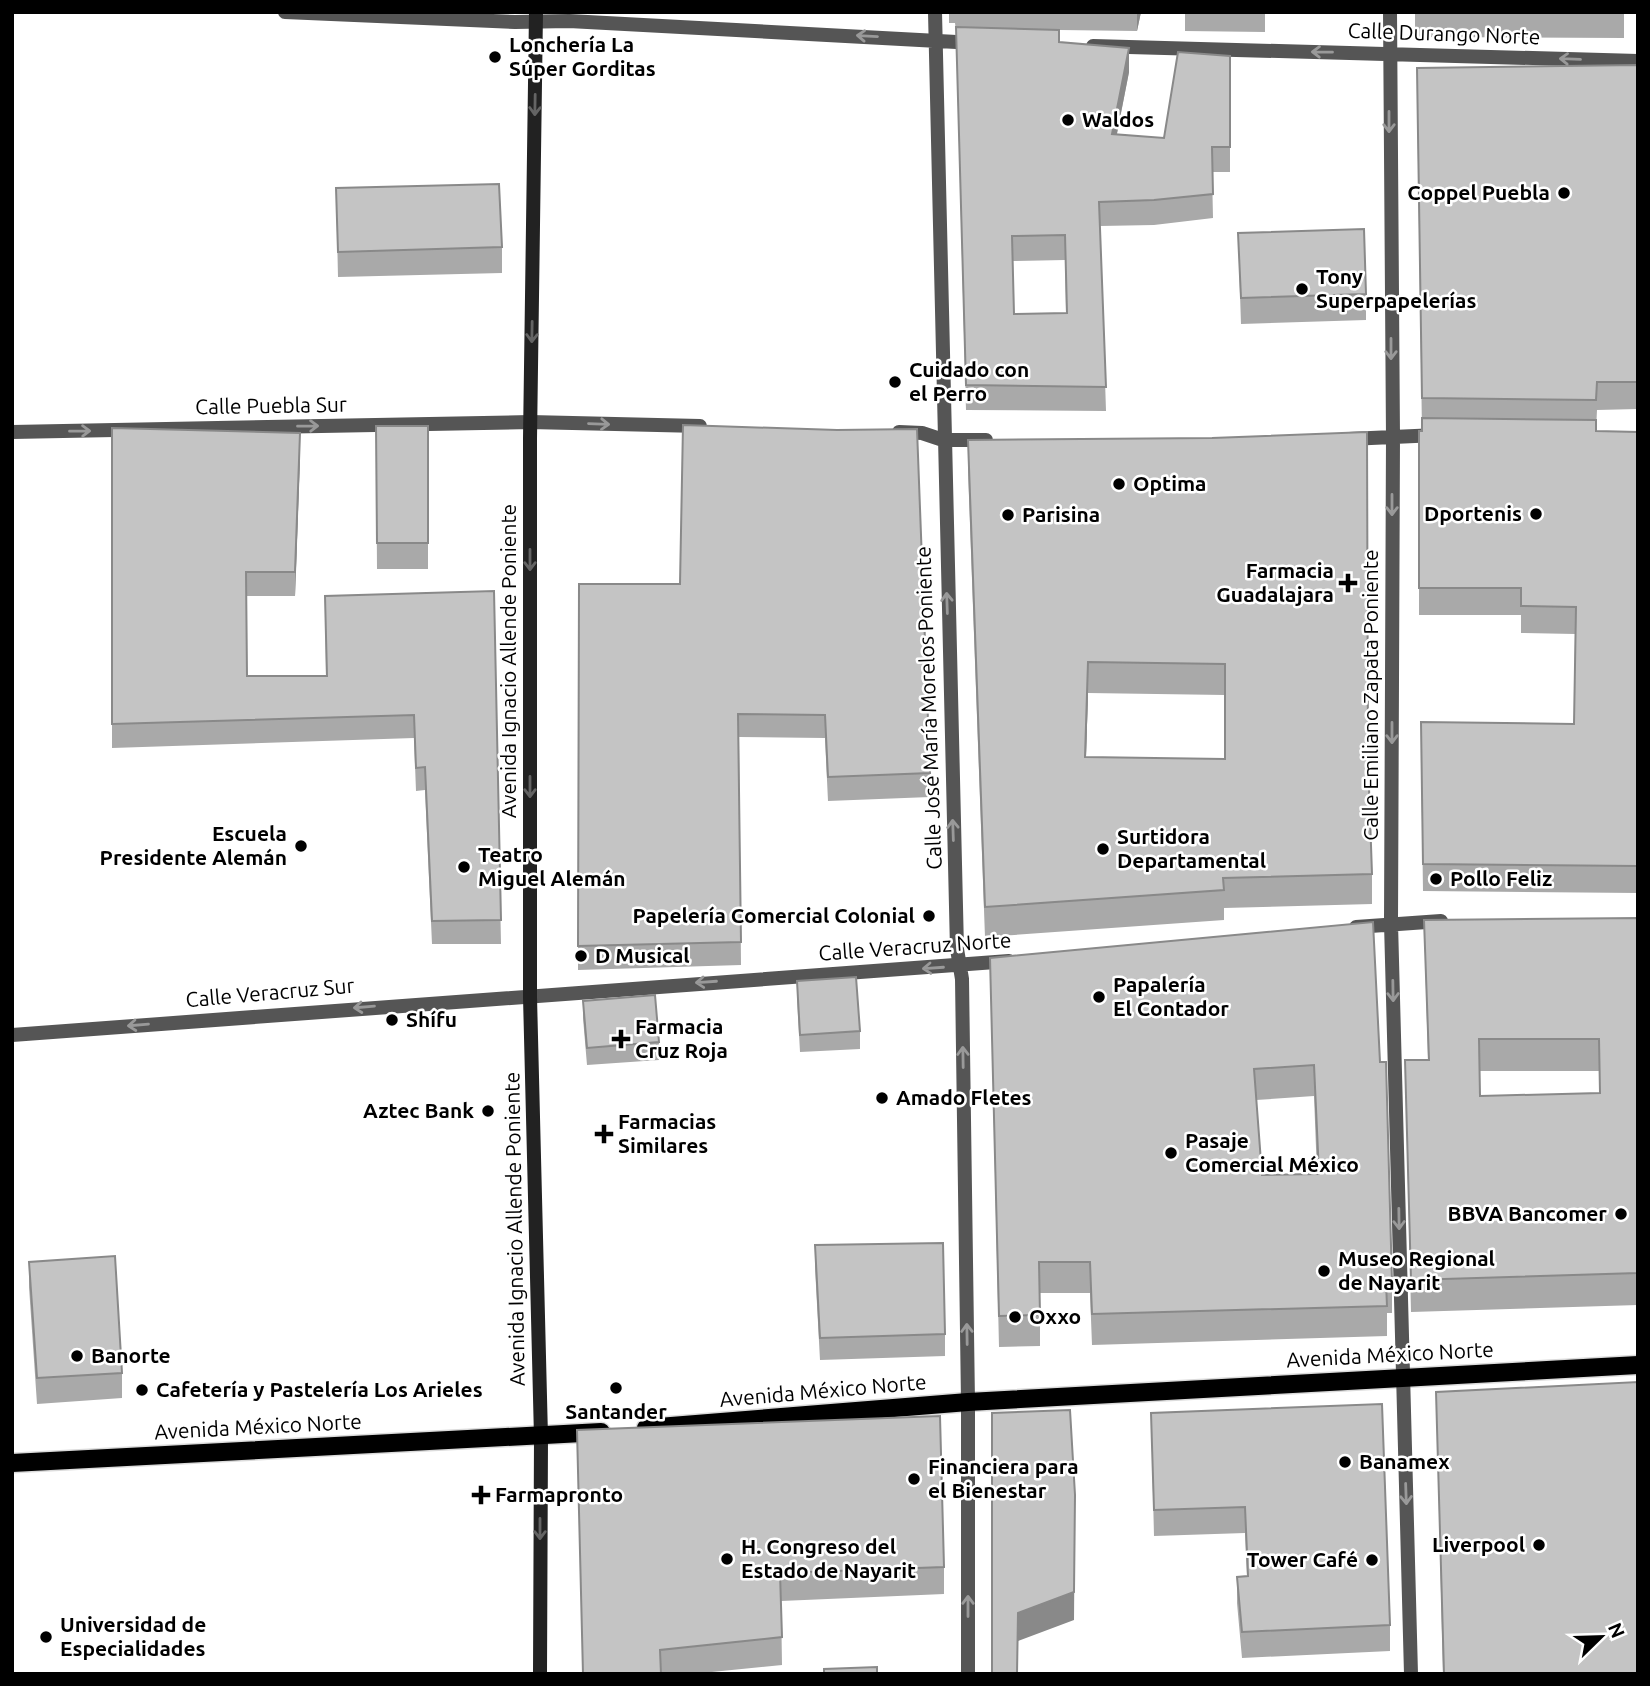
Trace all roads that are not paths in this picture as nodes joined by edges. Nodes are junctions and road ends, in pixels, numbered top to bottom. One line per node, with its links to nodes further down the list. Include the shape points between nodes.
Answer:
1 (285, 12): 4 (street)
2 (935, 12): 5 (street, Calle José María Morelos Poniente)
3 (1390, 12): 8 (street, Calle Emiliano Zapata Poniente)
4 (536, 17): 5 (street, one-way to 4); 10 (main road, Avenida Ignacio Allende Poniente, one-way to 10)
5 (935, 41): 6 (street); 17 (street, Calle José María Morelos Poniente)
6 (989, 43)
7 (1072, 45): 8 (street, Calle Durango Norte, one-way to 7)
8 (1390, 53): 9 (street, Calle Durango Norte, one-way to 8); 15 (street, Calle Emiliano Zapata Poniente, one-way to 15)
9 (1638, 61)
10 (530, 422): 11 (street, Calle Puebla Sur, one-way to 11); 12 (street, Calle Puebla Sur, one-way to 10); 24 (main road, Avenida Ignacio Allende Poniente, one-way to 24)
11 (712, 427)
12 (12, 432)
13 (880, 432): 17 (street, via 922,433)
14 (1456, 436): 15 (street)
15 (1393, 437): 16 (street); 20 (street, Calle Emiliano Zapata Poniente, one-way to 20)
16 (1329, 439)
17 (943, 440): 18 (street); 23 (street, Calle José María Morelos Poniente, one-way to 17)
18 (1003, 440)
19 (1453, 921): 20 (street)
20 (1391, 923): 21 (street); 27 (street, Calle Emiliano Zapata Poniente, one-way to 27)
21 (1338, 928)
22 (1019, 960): 23 (street, Calle Veracruz Norte)
23 (960, 965): 24 (street, Calle Veracruz Norte, one-way to 24); 28 (street, Calle José María Morelos Poniente, one-way to 23)
24 (530, 997): 25 (street, Calle Veracruz Sur, one-way to 25); 29 (main road, Avenida Ignacio Allende Poniente)
25 (12, 1035)
26 (1638, 1365): 27 (main road, Avenida México Norte)
27 (1403, 1377): 28 (main road, Avenida México Norte); 33 (street, Calle Emiliano Zapata Poniente, one-way to 33)
28 (968, 1402): 29 (main road, Avenida México Norte); 32 (street, Calle José María Morelos Poniente, one-way to 28)
29 (541, 1437): 30 (main road, Avenida México Norte); 31 (main road, Avenida Ignacio Allende Poniente, one-way to 31)
30 (12, 1463)
31 (540, 1674)
32 (968, 1674)
33 (1411, 1674)

